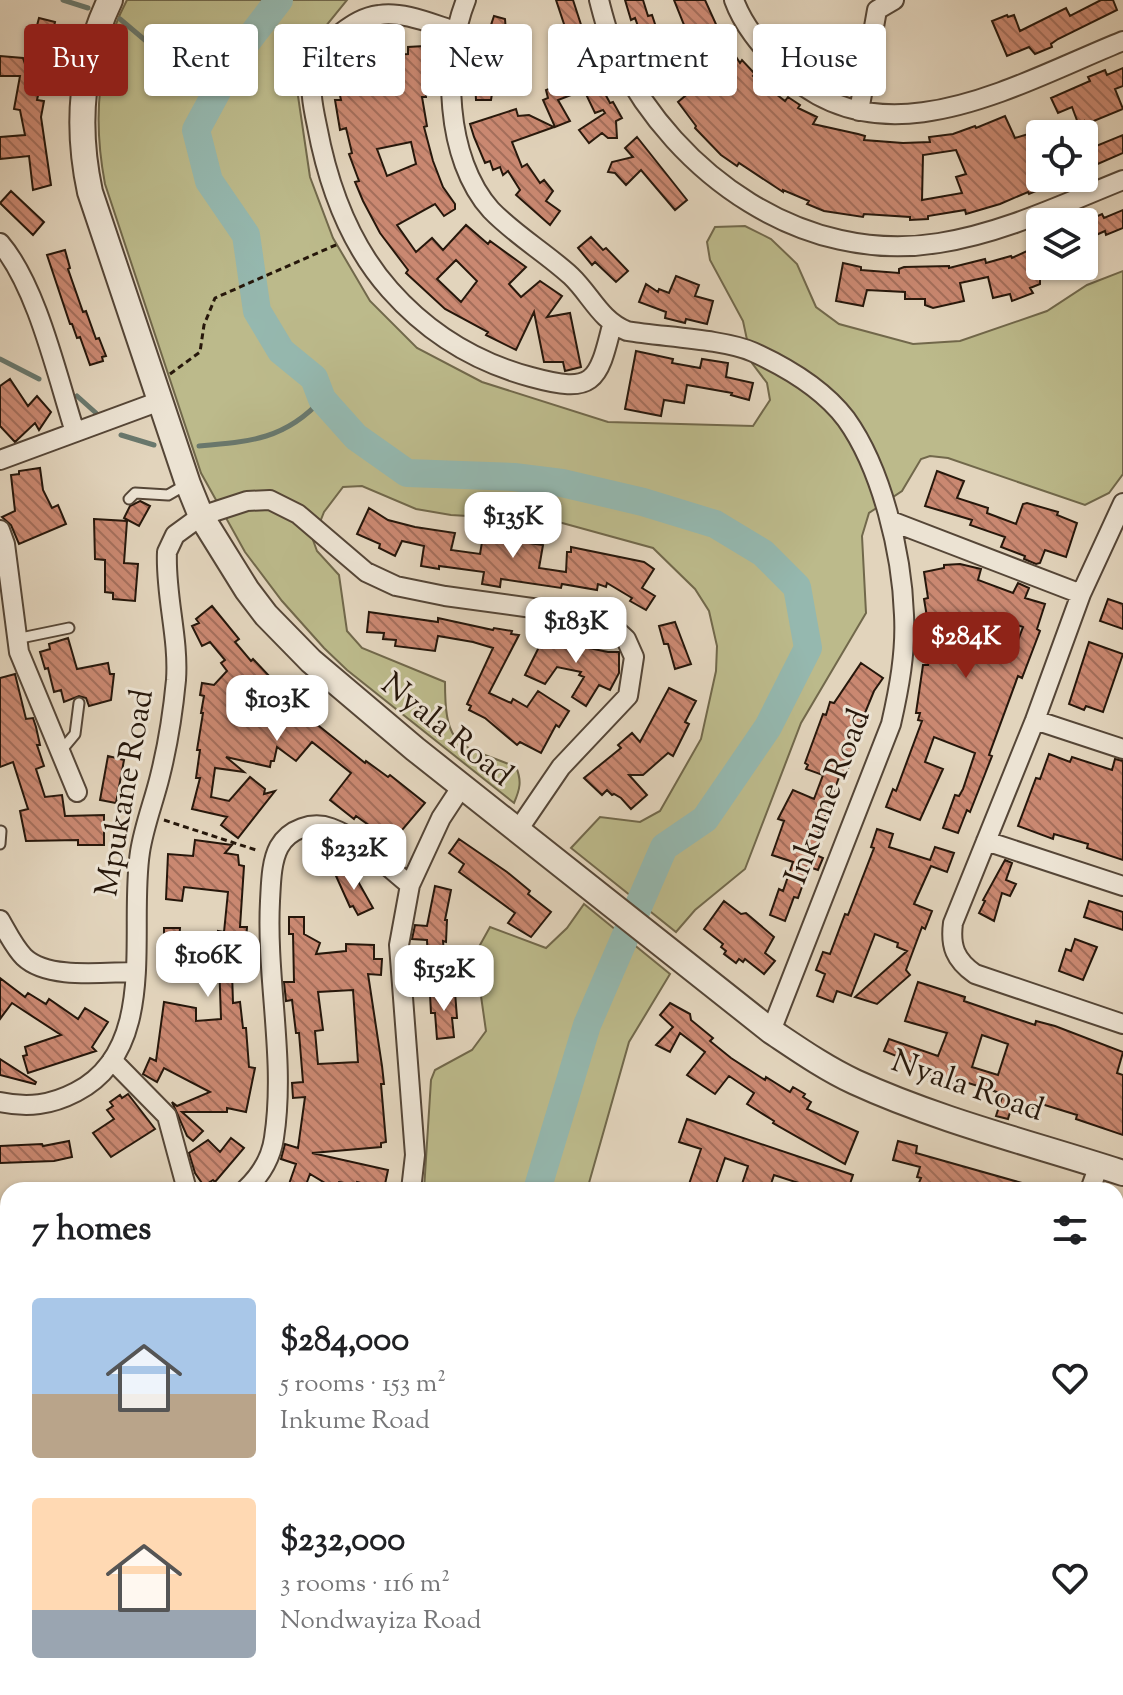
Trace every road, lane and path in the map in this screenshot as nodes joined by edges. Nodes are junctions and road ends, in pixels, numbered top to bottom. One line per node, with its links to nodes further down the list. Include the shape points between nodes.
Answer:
1 (110, 0): 16 (street, Nyala Road, via 86,70 83,150 104,236)
2 (466, 0): 8 (street)
3 (599, 0): 12 (street, via 617,56 669,136 700,168 781,221 861,243 938,243 1018,222)
4 (734, 0): 11 (street, via 760,44 789,76 822,97)
5 (894, 0): 6 (street)
6 (874, 5): 11 (street)
7 (429, 24): 13 (street, via 396,15 365,18 336,37 315,66 312,101 322,152)
8 (457, 24)
9 (1123, 41): 11 (street, via 935,112 896,116)
10 (451, 96): 15 (street, via 458,145 481,197 572,277)
11 (859, 111)
12 (1123, 180)
13 (353, 238): 15 (street, via 388,288 428,327 501,369 556,384 587,381 603,363); 16 (path, via 215,298 200,352)
14 (0, 243): 17 (street, via 28,289)
15 (612, 325): 23 (street, Inkume Road, via 751,351 808,383 845,418 859,441)
16 (163, 389): 17 (street); 19 (street, Nyala Road)
17 (75, 432): 18 (street)
18 (0, 460)
19 (188, 484): 20 (lane, via 168,495 135,493); 22 (street, Nyala Road)
20 (129, 499)
21 (1123, 503): 25 (street)
22 (201, 516): 32 (street, Nyala Road, via 247,590 285,635); 34 (street, Mpukane Road, via 175,535 167,552 176,676 165,753); 35 (street, via 247,501 270,500 298,514 366,572 396,586 583,615 619,631 634,657 628,696 561,767)
23 (891, 521): 25 (street); 45 (street, Inkume Road, via 904,615 891,724)
24 (0, 530): 27 (street)
25 (1081, 594): 29 (street)
26 (69, 628): 27 (lane)
27 (16, 639): 31 (street)
28 (79, 703): 31 (lane, via 75,734)
29 (1035, 720): 30 (street); 37 (street)
30 (1123, 749)
31 (60, 752): 33 (street)
32 (462, 786): 35 (street, Nyala Road); 40 (street)
33 (77, 792)
34 (148, 816): 39 (path); 43 (street, Mpukane Road, via 136,896)
35 (518, 830): 45 (street, Nyala Road)
36 (1, 831): 38 (lane)
37 (986, 841): 41 (street); 44 (street, via 953,923 953,948 962,965 993,982)
38 (0, 844)
39 (275, 856): 40 (street, via 297,830 321,825 359,844); 51 (street, via 269,930 277,1108 274,1141)
40 (410, 885): 52 (street, via 399,945 415,1155)
41 (1123, 886)
42 (0, 920): 43 (street, via 23,956 39,967)
43 (135, 972): 46 (street, Mpukane Road, via 129,1031)
44 (1123, 1024)
45 (771, 1031): 48 (street, Nyala Road, via 830,1069 877,1091)
46 (112, 1060): 47 (street, Mpukane Road, via 89,1084 64,1098 32,1106); 50 (street, via 167,1116)
47 (0, 1102)
48 (1099, 1165): 49 (street, Nyala Road); 53 (street)
49 (1123, 1173)
50 (185, 1182)
51 (253, 1182)
52 (412, 1182)
53 (1093, 1182)

